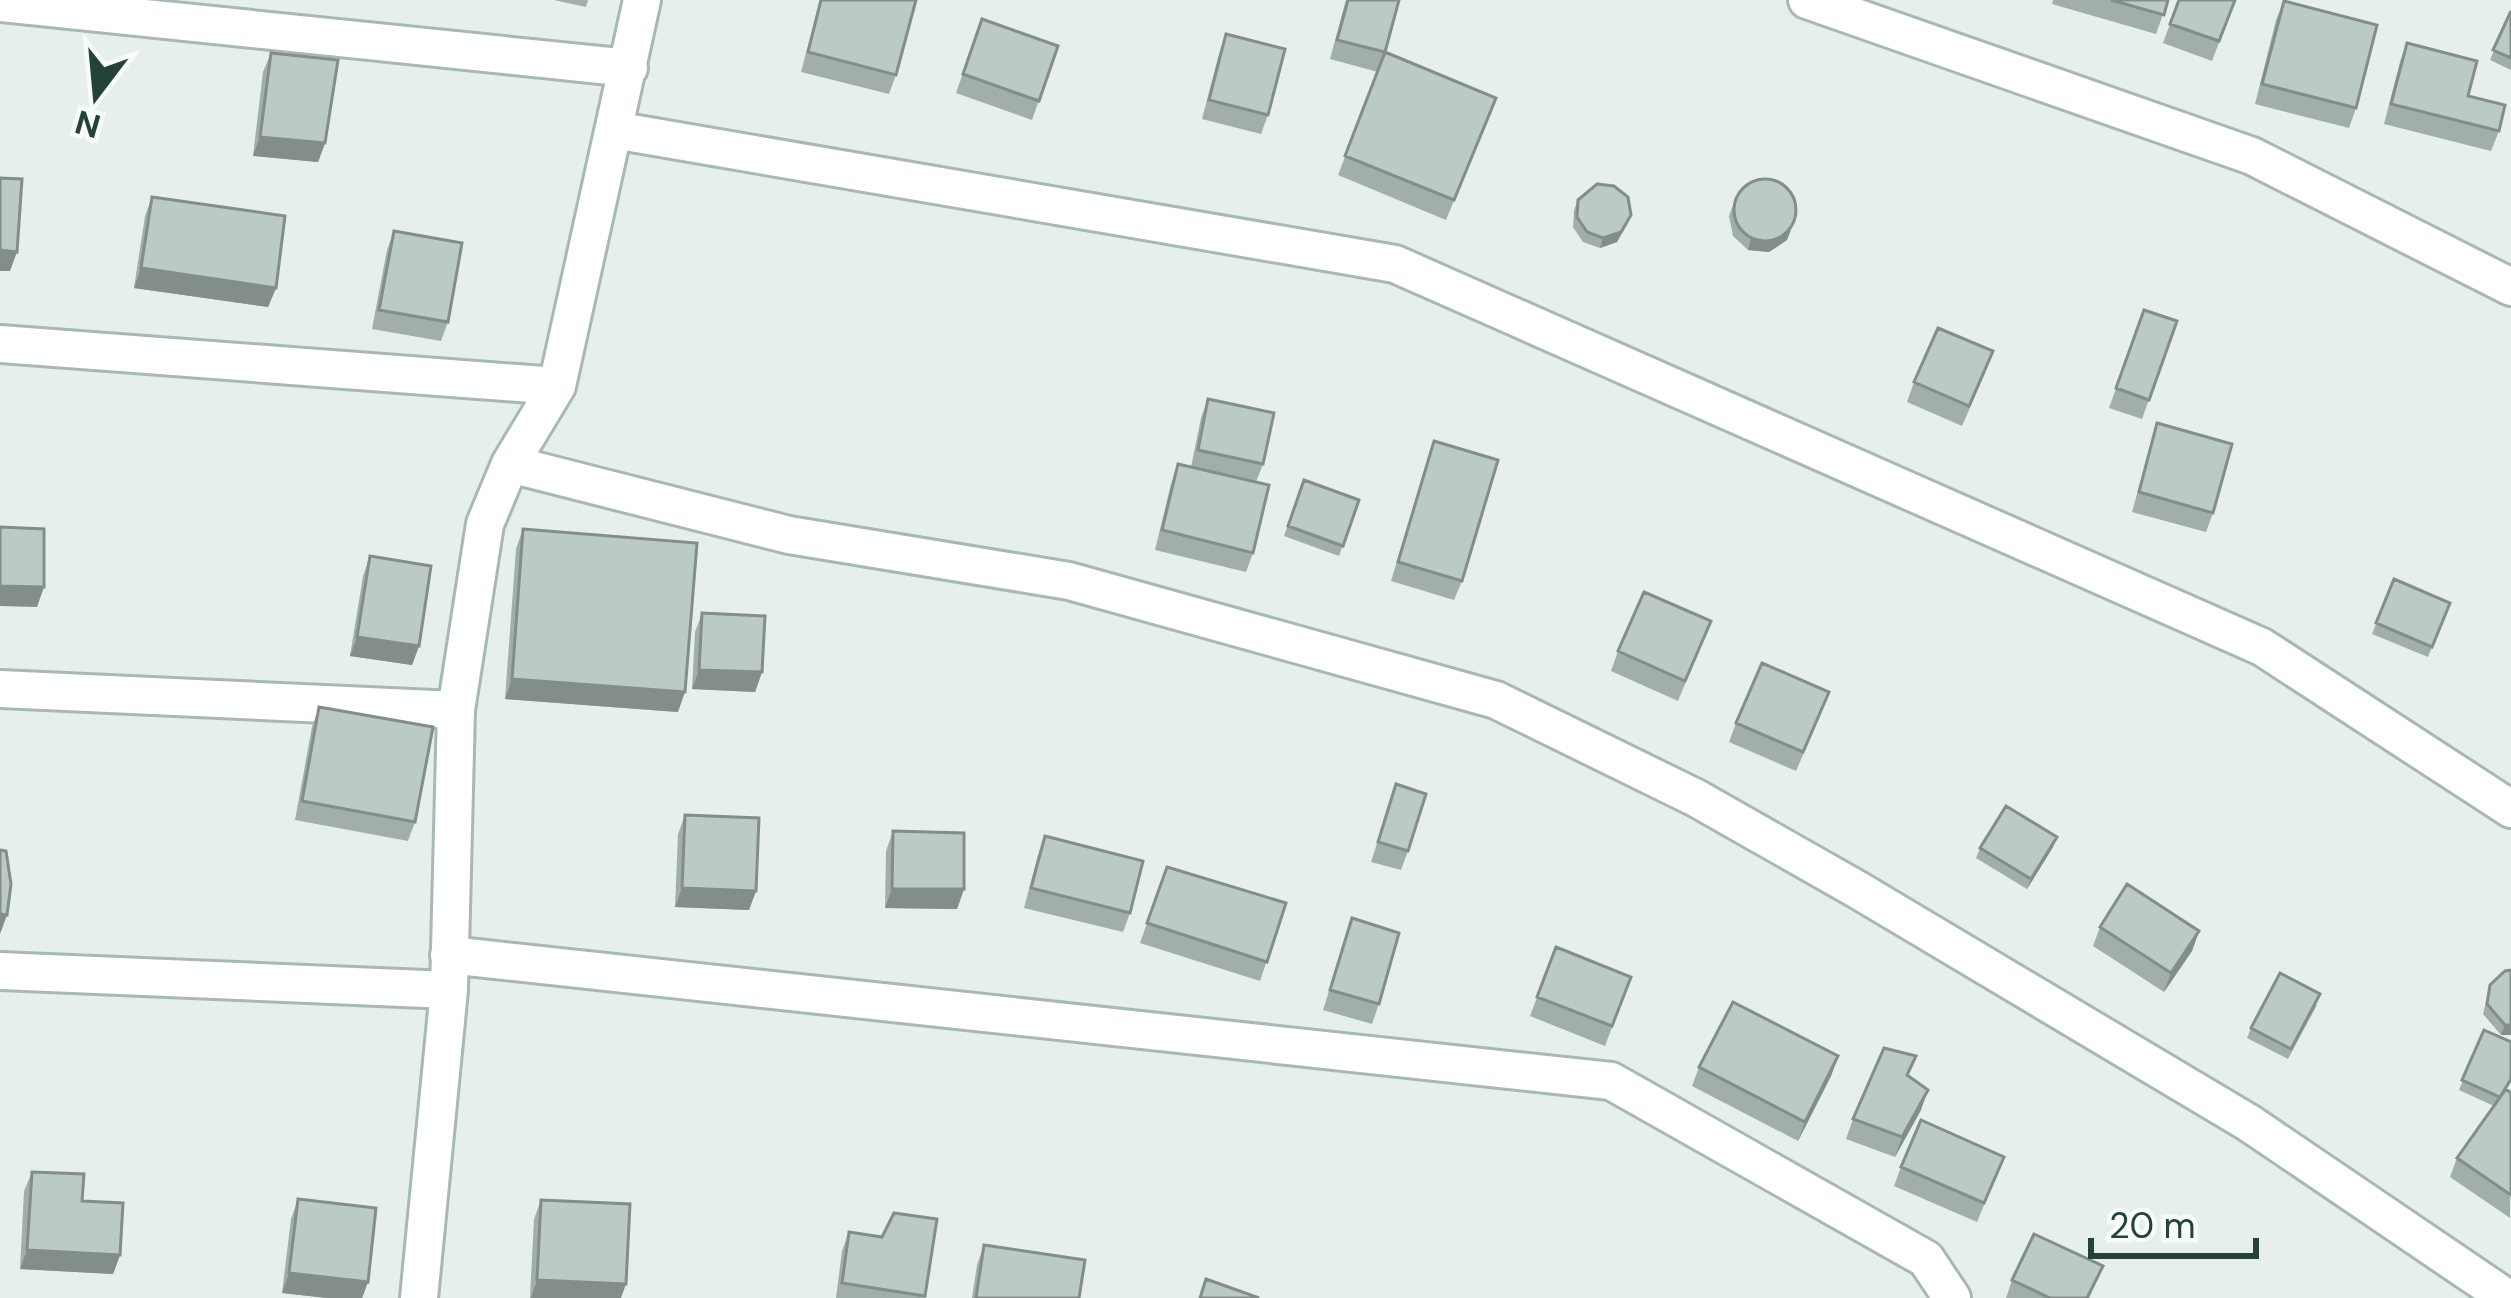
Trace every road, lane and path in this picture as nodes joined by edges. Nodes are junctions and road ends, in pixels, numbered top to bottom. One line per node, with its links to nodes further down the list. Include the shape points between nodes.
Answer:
1 (642, 0): 4 (street)
2 (1808, 0): 6 (street, via 2252,156)
3 (0, 3): 4 (street)
4 (629, 68): 5 (street)
5 (614, 130): 8 (street); 12 (street, via 1395,264 2262,647)
6 (2511, 287)
7 (0, 344): 8 (street)
8 (557, 386): 9 (street)
9 (510, 464): 11 (street, via 484,524); 17 (street, via 789,535 1069,581 1496,700 1696,798 1858,890 2248,1123)
10 (0, 689): 11 (street)
11 (456, 710): 14 (street)
12 (2511, 809)
13 (0, 971): 14 (street)
14 (449, 972): 15 (street); 16 (street, via 1611,1081 1926,1258)
15 (419, 1298)
16 (1952, 1298)
17 (2507, 1298)

